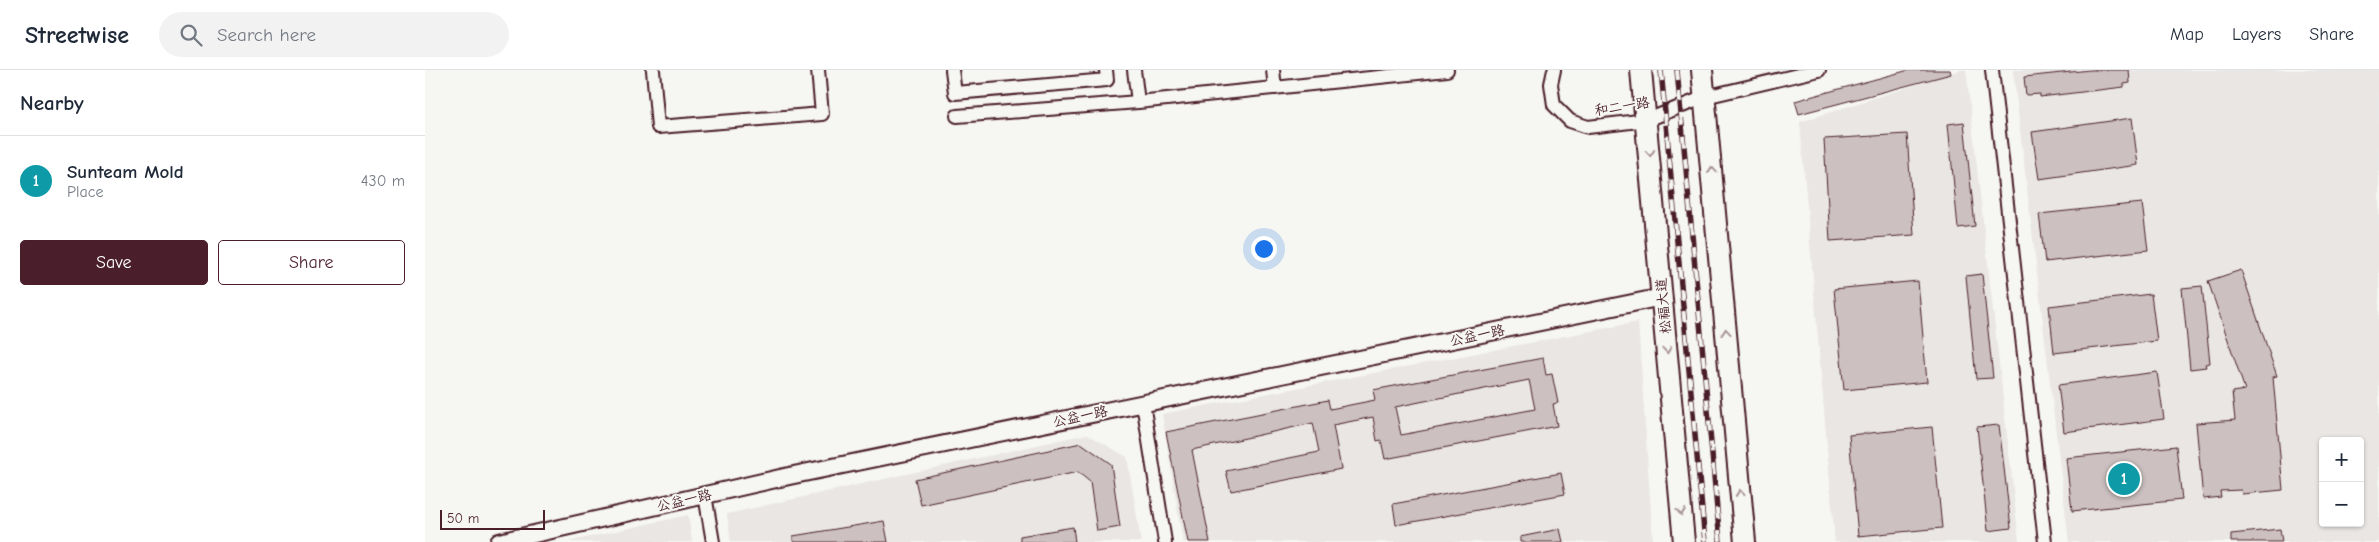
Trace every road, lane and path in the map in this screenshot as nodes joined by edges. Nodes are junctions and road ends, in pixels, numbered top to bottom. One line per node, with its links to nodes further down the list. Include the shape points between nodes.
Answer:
1 (653, 70): 2 (street, via 658,128 823,114)
2 (818, 70)
3 (953, 70): 4 (street, via 955,93 1107,80)
4 (1106, 70)
5 (1134, 70): 16 (street)
6 (1273, 70): 14 (street)
7 (1447, 70): 13 (street)
8 (1554, 70): 18 (street, 和二一路, via 1551,84 1554,105 1570,121 1588,127)
9 (1641, 70): 18 (main road, 松福大道)
10 (1702, 70): 15 (main road)
11 (1819, 70): 15 (street, 和二一路)
12 (1992, 70): 27 (street)
13 (1414, 72): 14 (street)
14 (1275, 88): 16 (street)
15 (1705, 97): 18 (street, 和二一路); 26 (main road, one-way to 15)
16 (1138, 102): 17 (street)
17 (957, 116)
18 (1647, 120): 19 (main road, 松福大道, one-way to 19)
19 (1662, 297): 20 (street, 公益一路); 25 (main road, 松福大道, one-way to 25)
20 (1143, 403): 21 (street, 公益一路); 24 (street)
21 (705, 495): 22 (street, 公益一路); 23 (street)
22 (499, 542)
23 (713, 542)
24 (1165, 542)
25 (1684, 542)
26 (1745, 542)
27 (2045, 542)

